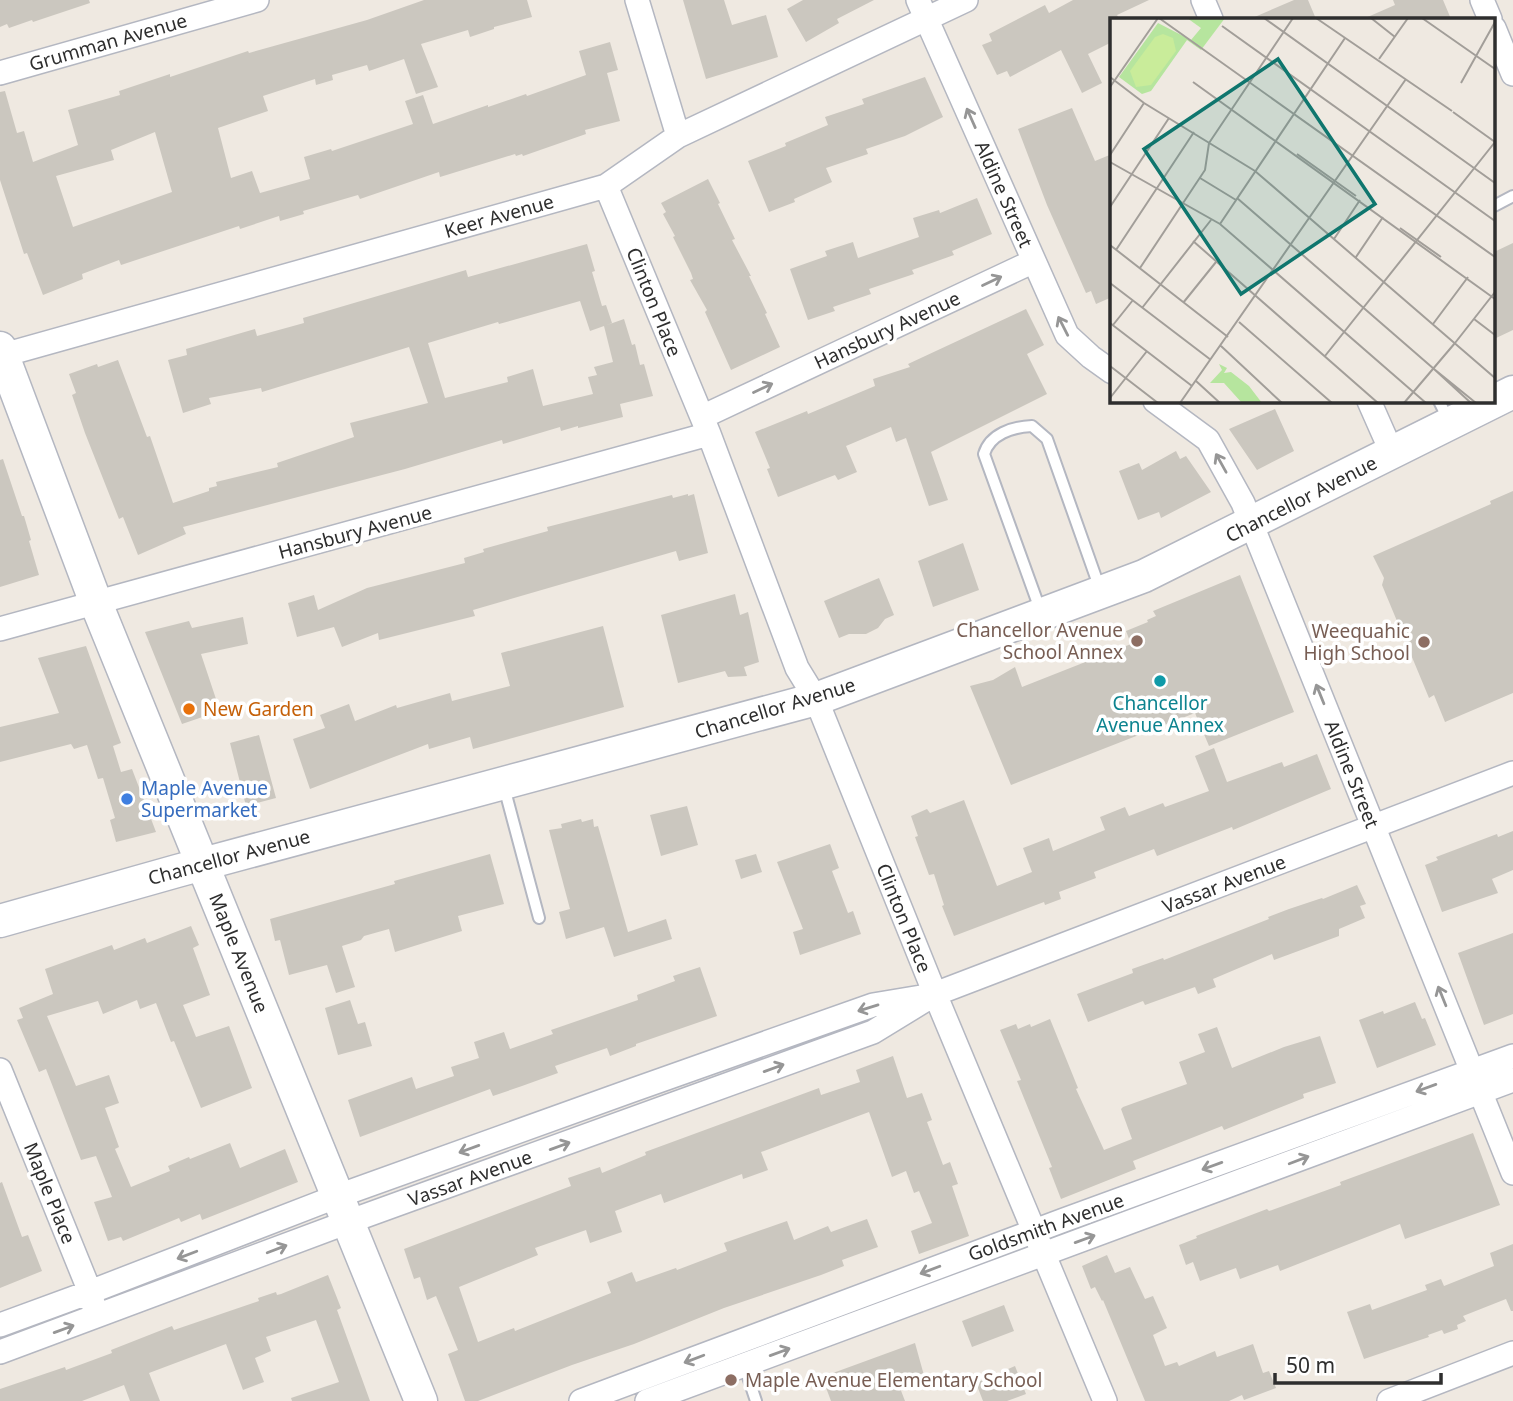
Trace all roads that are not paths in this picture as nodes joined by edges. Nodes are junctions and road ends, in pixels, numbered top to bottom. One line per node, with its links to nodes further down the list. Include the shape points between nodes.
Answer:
1 (257, 0): 10 (street, Grumman Avenue)
2 (637, 0): 12 (street)
3 (966, 0): 6 (street, Keer Avenue)
4 (1203, 0): 7 (street)
5 (1482, 0): 8 (street)
6 (922, 10): 12 (street, Keer Avenue); 16 (street, Aldine Street, one-way to 6)
7 (1211, 18)
8 (1490, 18)
9 (1496, 33): 11 (street)
10 (0, 74)
11 (1513, 74)
12 (678, 136): 13 (street, Keer Avenue)
13 (606, 186): 17 (street, Keer Avenue); 25 (street, Clinton Place)
14 (1513, 196): 15 (lane)
15 (1496, 204)
16 (1034, 261): 18 (street, Aldine Street, one-way to 16, via 1067,335); 25 (street, Hansbury Avenue, one-way to 16)
17 (1, 353): 29 (main road, Maple Avenue)
18 (1110, 371)
19 (1513, 392): 20 (main road, Chancellor Avenue)
20 (1496, 397)
21 (1156, 402): 27 (street, Aldine Street, one-way to 21, via 1208,440)
22 (1370, 402): 26 (street)
23 (1479, 402): 24 (main road, Chancellor Avenue)
24 (1445, 412): 26 (main road, Chancellor Avenue)
25 (706, 426): 29 (street, Hansbury Avenue); 32 (street, Clinton Place, via 797,668)
26 (1392, 453): 27 (main road, Chancellor Avenue)
27 (1252, 524): 28 (main road, Chancellor Avenue, via 1154,572); 35 (street, Aldine Street, one-way to 27)
28 (1101, 592): 30 (main road, Chancellor Avenue); 30 (lane, via 1047,439 1032,426 999,435 991,439 984,454)
29 (96, 603): 31 (street, Hansbury Avenue); 36 (main road, Maple Avenue)
30 (1042, 615): 32 (main road, Chancellor Avenue)
31 (0, 629)
32 (816, 699): 34 (main road, Chancellor Avenue); 39 (street, Clinton Place)
33 (1513, 773): 35 (street, Vassar Avenue)
34 (503, 785): 36 (main road, Chancellor Avenue); 37 (lane)
35 (1373, 826): 39 (street, Vassar Avenue); 43 (street, Aldine Street, one-way to 35)
36 (202, 864): 38 (main road, Chancellor Avenue); 49 (main road, Maple Avenue)
37 (538, 918)
38 (0, 921)
39 (934, 994): 44 (street, Vassar Avenue, one-way to 44, via 873,1005); 45 (street, Vassar Avenue, one-way to 39, via 873,1032); 50 (street, Clinton Place)
40 (1513, 1056): 43 (street, Goldsmith Avenue)
41 (0, 1070): 52 (street, Maple Place)
42 (1513, 1080): 43 (street, Goldsmith Avenue)
43 (1477, 1081): 46 (street, Goldsmith Avenue, one-way to 46); 47 (street, Goldsmith Avenue, one-way to 43); 48 (street, Aldine Street)
44 (633, 1090): 45 (street); 49 (street, Vassar Avenue, one-way to 49)
45 (642, 1116): 49 (street, Vassar Avenue, one-way to 45)
46 (1259, 1149): 47 (street); 50 (street, Goldsmith Avenue, one-way to 50)
47 (1268, 1172): 51 (street, Goldsmith Avenue, one-way to 47)
48 (1513, 1173)
49 (343, 1209): 52 (street, Vassar Avenue, one-way to 52); 53 (street, Vassar Avenue, one-way to 49); 59 (main road, Maple Avenue)
50 (1033, 1232): 51 (street, Clinton Place); 55 (street, Goldsmith Avenue, one-way to 55)
51 (1042, 1255): 58 (street, Goldsmith Avenue, one-way to 51); 63 (street, Clinton Place)
52 (90, 1292): 53 (street, Maple Place); 54 (street, Vassar Avenue)
53 (96, 1317): 56 (street, Vassar Avenue, one-way to 53)
54 (0, 1325)
55 (736, 1343): 58 (lane); 60 (street, Goldsmith Avenue, one-way to 60)
56 (0, 1352)
57 (1513, 1353): 64 (street)
58 (744, 1365): 61 (street, Goldsmith Avenue); 62 (lane)
59 (421, 1401)
60 (581, 1401)
61 (647, 1401)
62 (756, 1401)
63 (1105, 1401)
64 (1389, 1401)

